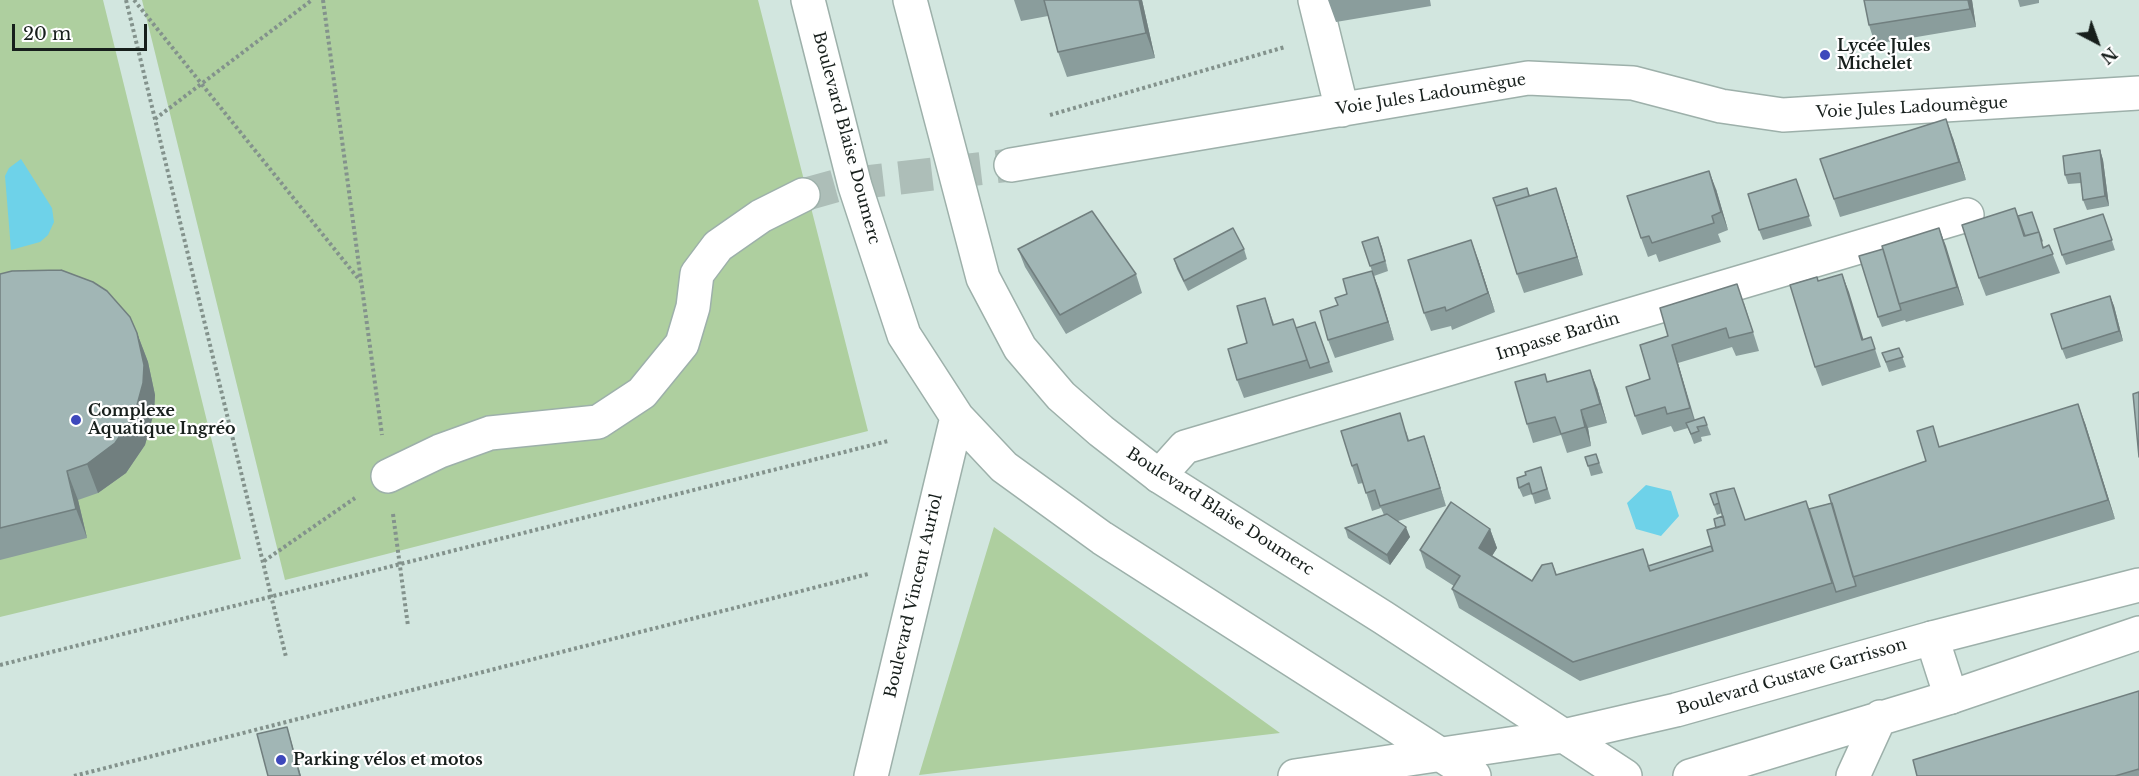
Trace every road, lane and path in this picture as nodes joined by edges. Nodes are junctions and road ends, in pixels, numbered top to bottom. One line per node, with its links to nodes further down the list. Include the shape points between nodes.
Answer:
1 (126, 0): 13 (path)
2 (134, 0): 9 (path)
3 (312, 0): 9 (path)
4 (323, 0): 17 (path)
5 (808, 0): 18 (main road, Boulevard Blaise Doumerc, via 855,186 904,335)
6 (910, 0): 21 (main road, Boulevard Blaise Doumerc, via 983,278 1020,348 1061,396)
7 (1315, 0): 8 (main road)
8 (1324, 36): 11 (main road); 12 (path)
9 (202, 84): 13 (path); 17 (path)
10 (2139, 93): 11 (main road, Voie Jules Ladoumègue, via 1784,115 1721,106 1633,83 1528,78)
11 (1342, 110): 14 (main road, Voie Jules Ladoumègue)
12 (1040, 118)
13 (155, 119): 22 (path)
14 (1011, 165)
15 (803, 195): 20 (main road, via 761,216 718,246 697,274 693,307 682,344 642,393 598,422 490,433 440,450)
16 (1967, 216): 21 (main road, Impasse Bardin, via 1185,447)
17 (361, 283): 20 (path)
18 (957, 417): 35 (main road, Boulevard Blaise Doumerc, via 1004,467 1102,538); 37 (main road, Boulevard Vincent Auriol)
19 (888, 441): 23 (path)
20 (388, 476): 22 (path); 23 (path)
21 (1159, 476): 34 (main road, Boulevard Blaise Doumerc)
22 (264, 561): 26 (path)
23 (400, 565): 26 (path); 27 (path)
24 (868, 573): 36 (path)
25 (2139, 585): 29 (main road, Boulevard Gustave Garrisson)
26 (272, 596): 30 (path); 31 (path)
27 (408, 626)
28 (2139, 633): 32 (main road)
29 (1932, 638): 32 (main road); 34 (main road, Boulevard Gustave Garrisson, via 1676,710)
30 (286, 657)
31 (0, 664)
32 (1951, 697): 33 (main road)
33 (1880, 717): 41 (main road); 42 (main road)
34 (1563, 736): 35 (main road, Boulevard Gustave Garrisson); 40 (main road, Boulevard Blaise Doumerc)
35 (1442, 754): 38 (main road, Boulevard Gustave Garrisson); 39 (main road, Boulevard Blaise Doumerc)
36 (74, 776)
37 (872, 776)
38 (1295, 776)
39 (1474, 776)
40 (1625, 776)
41 (1690, 776)
42 (1853, 776)

